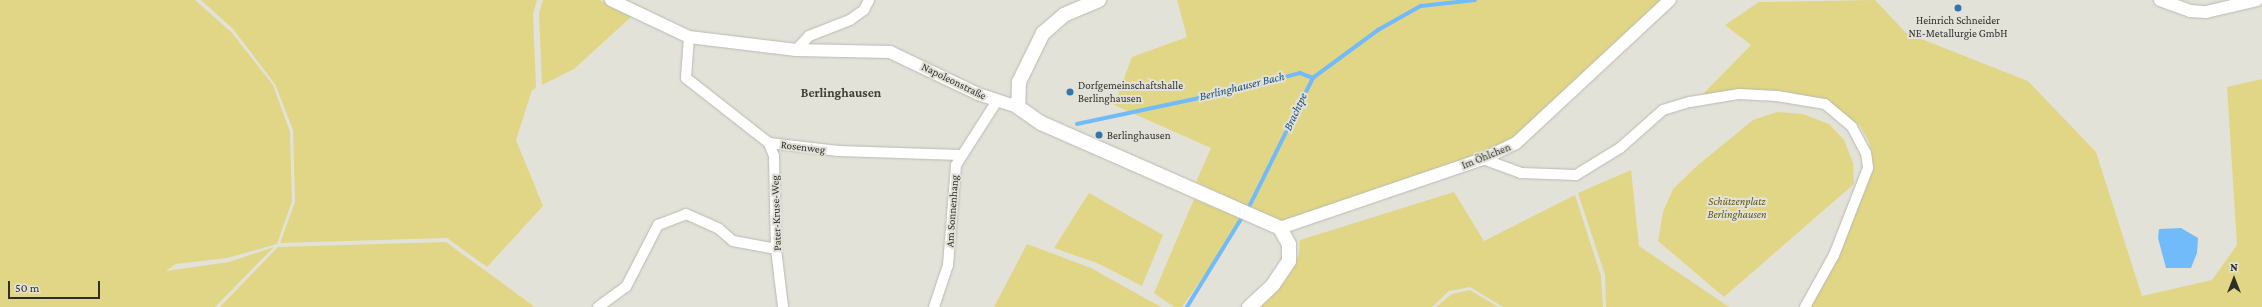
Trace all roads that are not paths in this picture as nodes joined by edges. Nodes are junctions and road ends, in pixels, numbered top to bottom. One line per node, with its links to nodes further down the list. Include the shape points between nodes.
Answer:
1 (611, 0): 7 (street, Napoleonstraße)
2 (869, 0): 8 (street, via 854,16 809,36)
3 (1099, 0): 10 (main road, via 1064,15 1043,33 1020,76)
4 (1670, 0): 13 (street, Im Öhlchen, via 1516,143)
5 (2160, 0): 6 (street, via 2190,11 2206,12)
6 (2257, 0)
7 (689, 37): 8 (street, Napoleonstraße); 11 (street, Rosenweg, via 686,78)
8 (796, 50): 9 (street, Napoleonstraße, via 890,52)
9 (997, 101): 10 (street, Napoleonstraße); 12 (street, Am Sonnenhang)
10 (1018, 107): 14 (main road, Napoleonstraße, via 1041,123)
11 (769, 143): 12 (street, Rosenweg, via 839,151); 15 (street, Pater-Kruse-Weg, via 774,156)
12 (960, 155): 18 (street, Am Sonnenhang, via 953,174 947,274)
13 (1483, 159): 14 (street, Im Öhlchen); 20 (street, via 1521,173 1576,175 1620,148 1663,110 1690,102 1739,94 1777,96 1825,104 1852,127 1866,153 1868,168 1834,255)
14 (1280, 228): 19 (main road, via 1289,244 1289,261 1273,285)
15 (776, 249): 16 (street, via 733,241 719,229 686,214 679,216 658,225 626,287); 17 (street, Pater-Kruse-Weg)
16 (598, 307)
17 (783, 307)
18 (934, 307)
19 (1249, 307)
20 (1805, 307)

